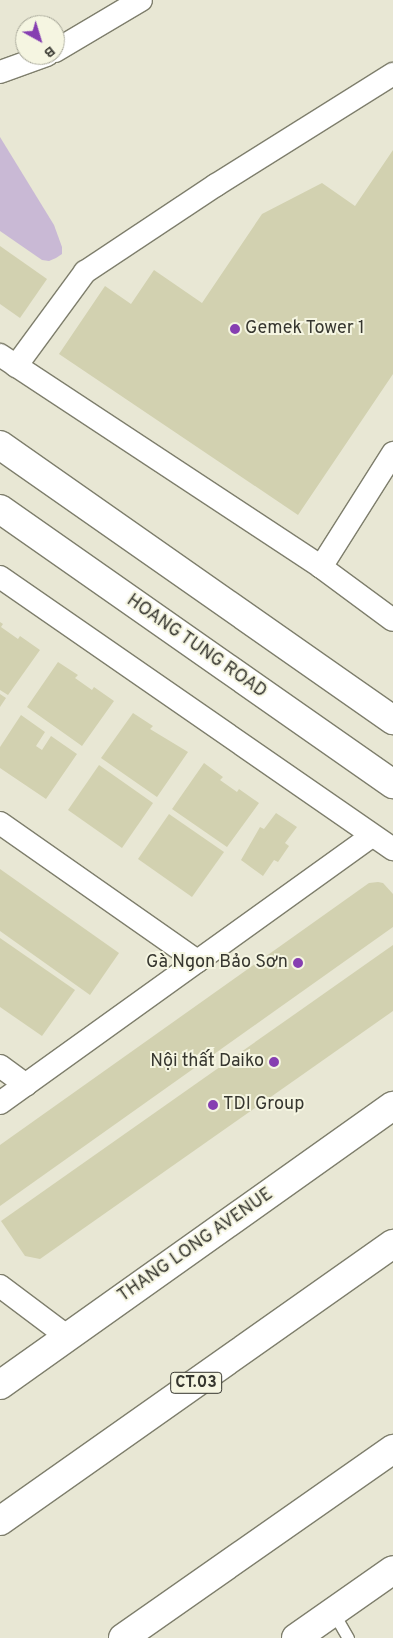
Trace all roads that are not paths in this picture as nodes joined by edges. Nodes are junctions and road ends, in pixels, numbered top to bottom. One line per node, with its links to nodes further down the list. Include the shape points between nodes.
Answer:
1 (141, 0): 2 (street)
2 (65, 45)
3 (19, 65): 4 (street)
4 (0, 72)
5 (393, 74): 6 (street, via 84,272)
6 (8, 360): 10 (street)
7 (0, 445): 13 (main road)
8 (393, 453): 10 (street)
9 (0, 509): 14 (main road, HOANG TUNG ROAD)
10 (321, 567): 12 (street)
11 (0, 577): 16 (street)
12 (393, 620)
13 (393, 720)
14 (393, 784)
15 (0, 823): 18 (street)
16 (371, 836): 17 (street); 18 (street)
17 (393, 849)
18 (197, 961): 20 (street)
19 (0, 1066): 20 (street)
20 (26, 1085): 21 (street)
21 (0, 1103)
22 (393, 1106): 25 (main road, THANG LONG AVENUE)
23 (393, 1244): 28 (main road, CT.03)
24 (0, 1286): 25 (street)
25 (68, 1337): 26 (main road, THANG LONG AVENUE)
26 (0, 1385)
27 (393, 1448): 31 (main road)
28 (0, 1521)
29 (393, 1570): 30 (main road)
30 (333, 1612): 32 (main road); 33 (lane)
31 (123, 1638)
32 (296, 1638)
33 (348, 1638)

